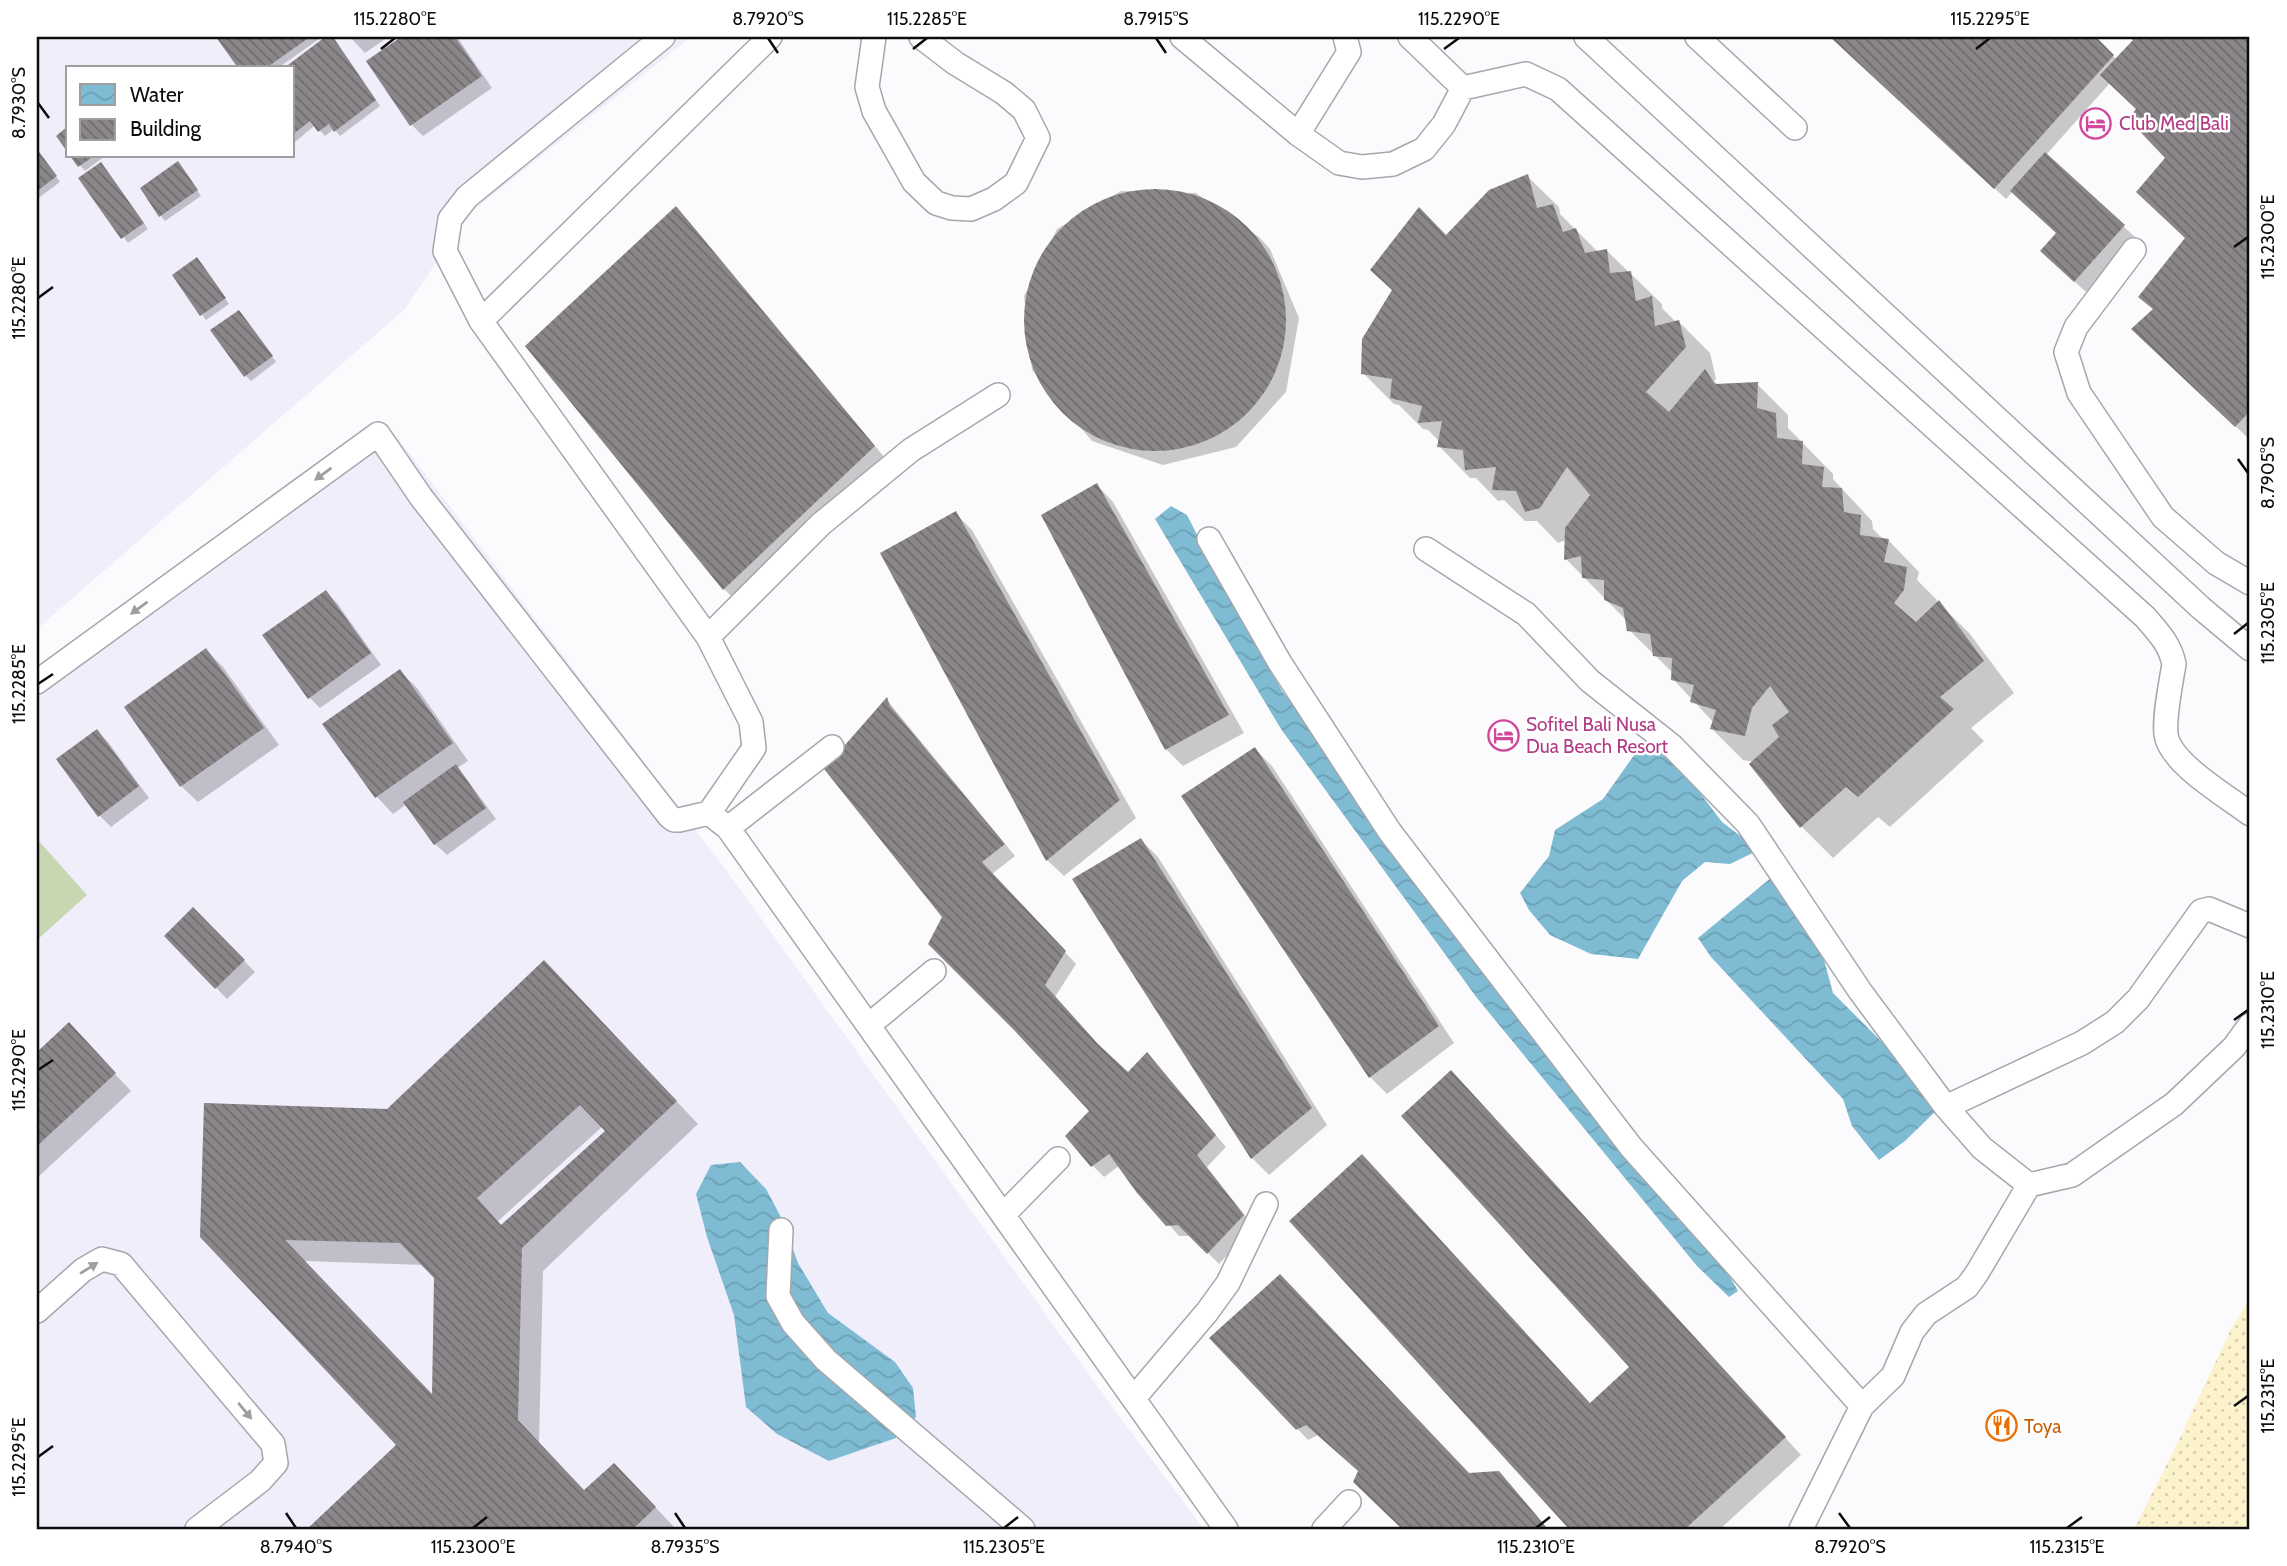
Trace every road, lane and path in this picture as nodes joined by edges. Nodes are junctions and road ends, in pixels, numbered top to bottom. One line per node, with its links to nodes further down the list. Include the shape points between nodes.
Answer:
1 (663, 37): 14 (lane, via 467,197 450,219 445,251)
2 (770, 37): 14 (lane)
3 (874, 37): 4 (lane, via 867,87 874,111 914,182 936,203 971,209 1016,183 1038,138 1024,110)
4 (921, 37)
5 (1182, 37): 12 (lane)
6 (1345, 37): 12 (lane, via 1349,52)
7 (1410, 37): 10 (lane)
8 (1586, 37): 20 (lane)
9 (1697, 37): 11 (lane)
10 (1462, 88): 12 (lane, via 1444,124 1424,149 1393,164 1362,167 1339,163); 24 (lane, via 1526,74 1558,89 2145,617 2165,641 2174,664 2166,732 2169,745 2179,761)
11 (1795, 128)
12 (1298, 134)
13 (2134, 250): 18 (lane, via 2076,327 2066,352 2079,393 2163,517 2216,562)
14 (481, 321): 19 (lane)
15 (998, 395): 19 (lane, via 912,450 821,524)
16 (1209, 539): 38 (lane, via 1280,663 1390,832 1631,1147)
17 (1426, 549): 30 (lane, via 1526,614 1590,681 1672,746 1748,824 1860,991)
18 (2250, 583)
19 (708, 637): 23 (lane, via 751,722 754,748)
20 (2250, 649)
21 (37, 682): 23 (lane, one-way to 21, via 679,820 669,816 421,497 378,434)
22 (832, 747): 25 (lane)
23 (709, 813): 25 (lane)
24 (2250, 814)
25 (728, 828): 28 (lane)
26 (2250, 926): 30 (lane, via 2209,909 2201,911 2138,999 2115,1022 2082,1043)
27 (934, 971): 28 (lane)
28 (869, 1024): 34 (lane)
29 (2250, 1025): 32 (lane, via 2234,1047 2174,1104 2071,1175)
30 (1946, 1107): 32 (lane, via 1982,1148)
31 (1058, 1159): 34 (lane)
32 (2029, 1185): 38 (lane, via 1967,1287 1926,1314 1912,1332 1893,1376)
33 (1266, 1204): 37 (lane, via 1227,1283)
34 (1004, 1214): 37 (lane)
35 (780, 1230): 41 (lane, via 778,1296 793,1323 826,1360)
36 (37, 1311): 40 (lane, one-way to 40, via 83,1270 103,1259 121,1264 273,1444 276,1463 260,1481)
37 (1134, 1398): 42 (lane)
38 (1863, 1406): 44 (lane)
39 (1349, 1502): 43 (lane)
40 (197, 1529)
41 (1023, 1529)
42 (1226, 1529)
43 (1324, 1529)
44 (1801, 1529)

